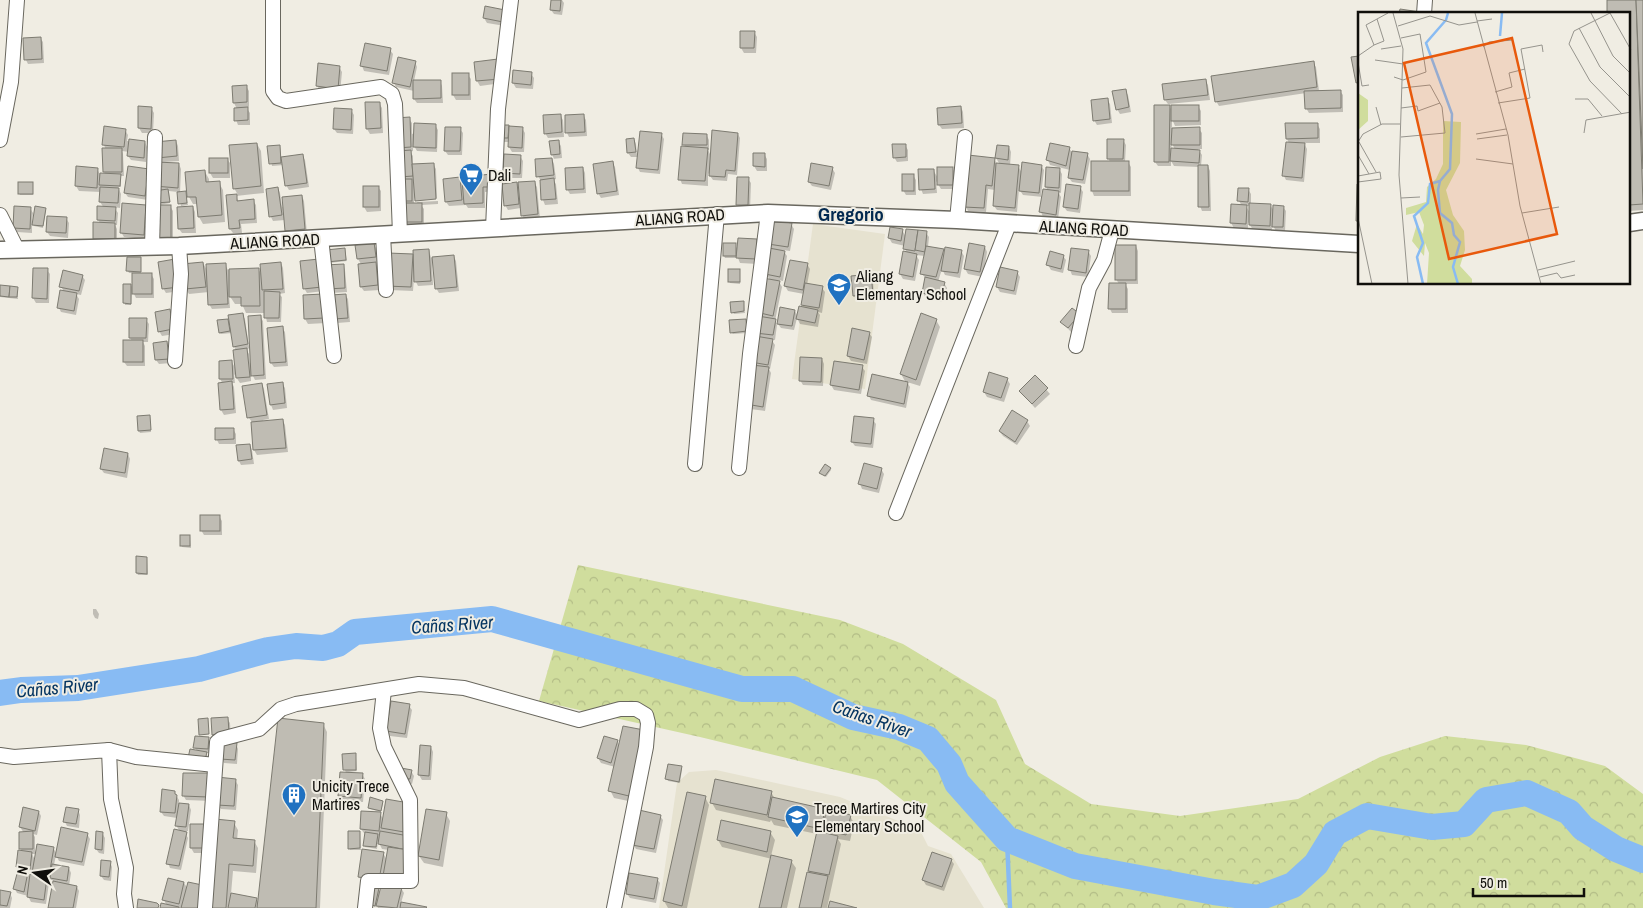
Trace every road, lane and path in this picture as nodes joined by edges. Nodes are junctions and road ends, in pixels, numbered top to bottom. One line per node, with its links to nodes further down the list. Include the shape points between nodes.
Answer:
1 (17, 0): 6 (street, via 11,82)
2 (273, 0): 16 (street, via 273,91 278,98 286,101 381,87 392,94)
3 (511, 0): 14 (street, via 498,109)
4 (154, 136): 21 (street)
5 (965, 137): 10 (street)
6 (0, 140)
7 (768, 213): 8 (street, ALIANG ROAD); 10 (street, ALIANG ROAD); 29 (street)
8 (717, 214): 14 (street, ALIANG ROAD); 28 (street)
9 (0, 215): 22 (street)
10 (958, 220): 13 (street, ALIANG ROAD)
11 (1630, 222): 12 (street)
12 (1643, 222)
13 (1009, 224): 15 (street, ALIANG ROAD); 30 (street)
14 (494, 229): 16 (street, ALIANG ROAD)
15 (1112, 230): 19 (street, ALIANG ROAD); 25 (street, via 1104,260 1088,288)
16 (400, 234): 17 (street, ALIANG ROAD)
17 (384, 235): 18 (street, ALIANG ROAD); 24 (street)
18 (321, 238): 20 (street, ALIANG ROAD); 26 (street)
19 (1358, 244)
20 (179, 246): 21 (street, ALIANG ROAD); 27 (street, via 181,274)
21 (152, 247): 22 (street, ALIANG ROAD)
22 (16, 249): 23 (street, ALIANG ROAD)
23 (0, 250)
24 (386, 290)
25 (1076, 346)
26 (334, 356)
27 (175, 361)
28 (695, 464)
29 (738, 468)
30 (896, 513)
31 (384, 690): 34 (street, via 282,708 259,729 217,742); 37 (street, via 380,728 384,746 410,800 411,881 368,881); 38 (street, via 419,684 464,688 578,720 620,709 636,709 646,715 646,747)
32 (109, 750): 33 (street, via 14,757); 34 (street); 35 (street, via 111,799 126,868)
33 (0, 754)
34 (216, 764): 36 (street)
35 (126, 908)
36 (205, 908)
37 (365, 908)
38 (614, 908)

